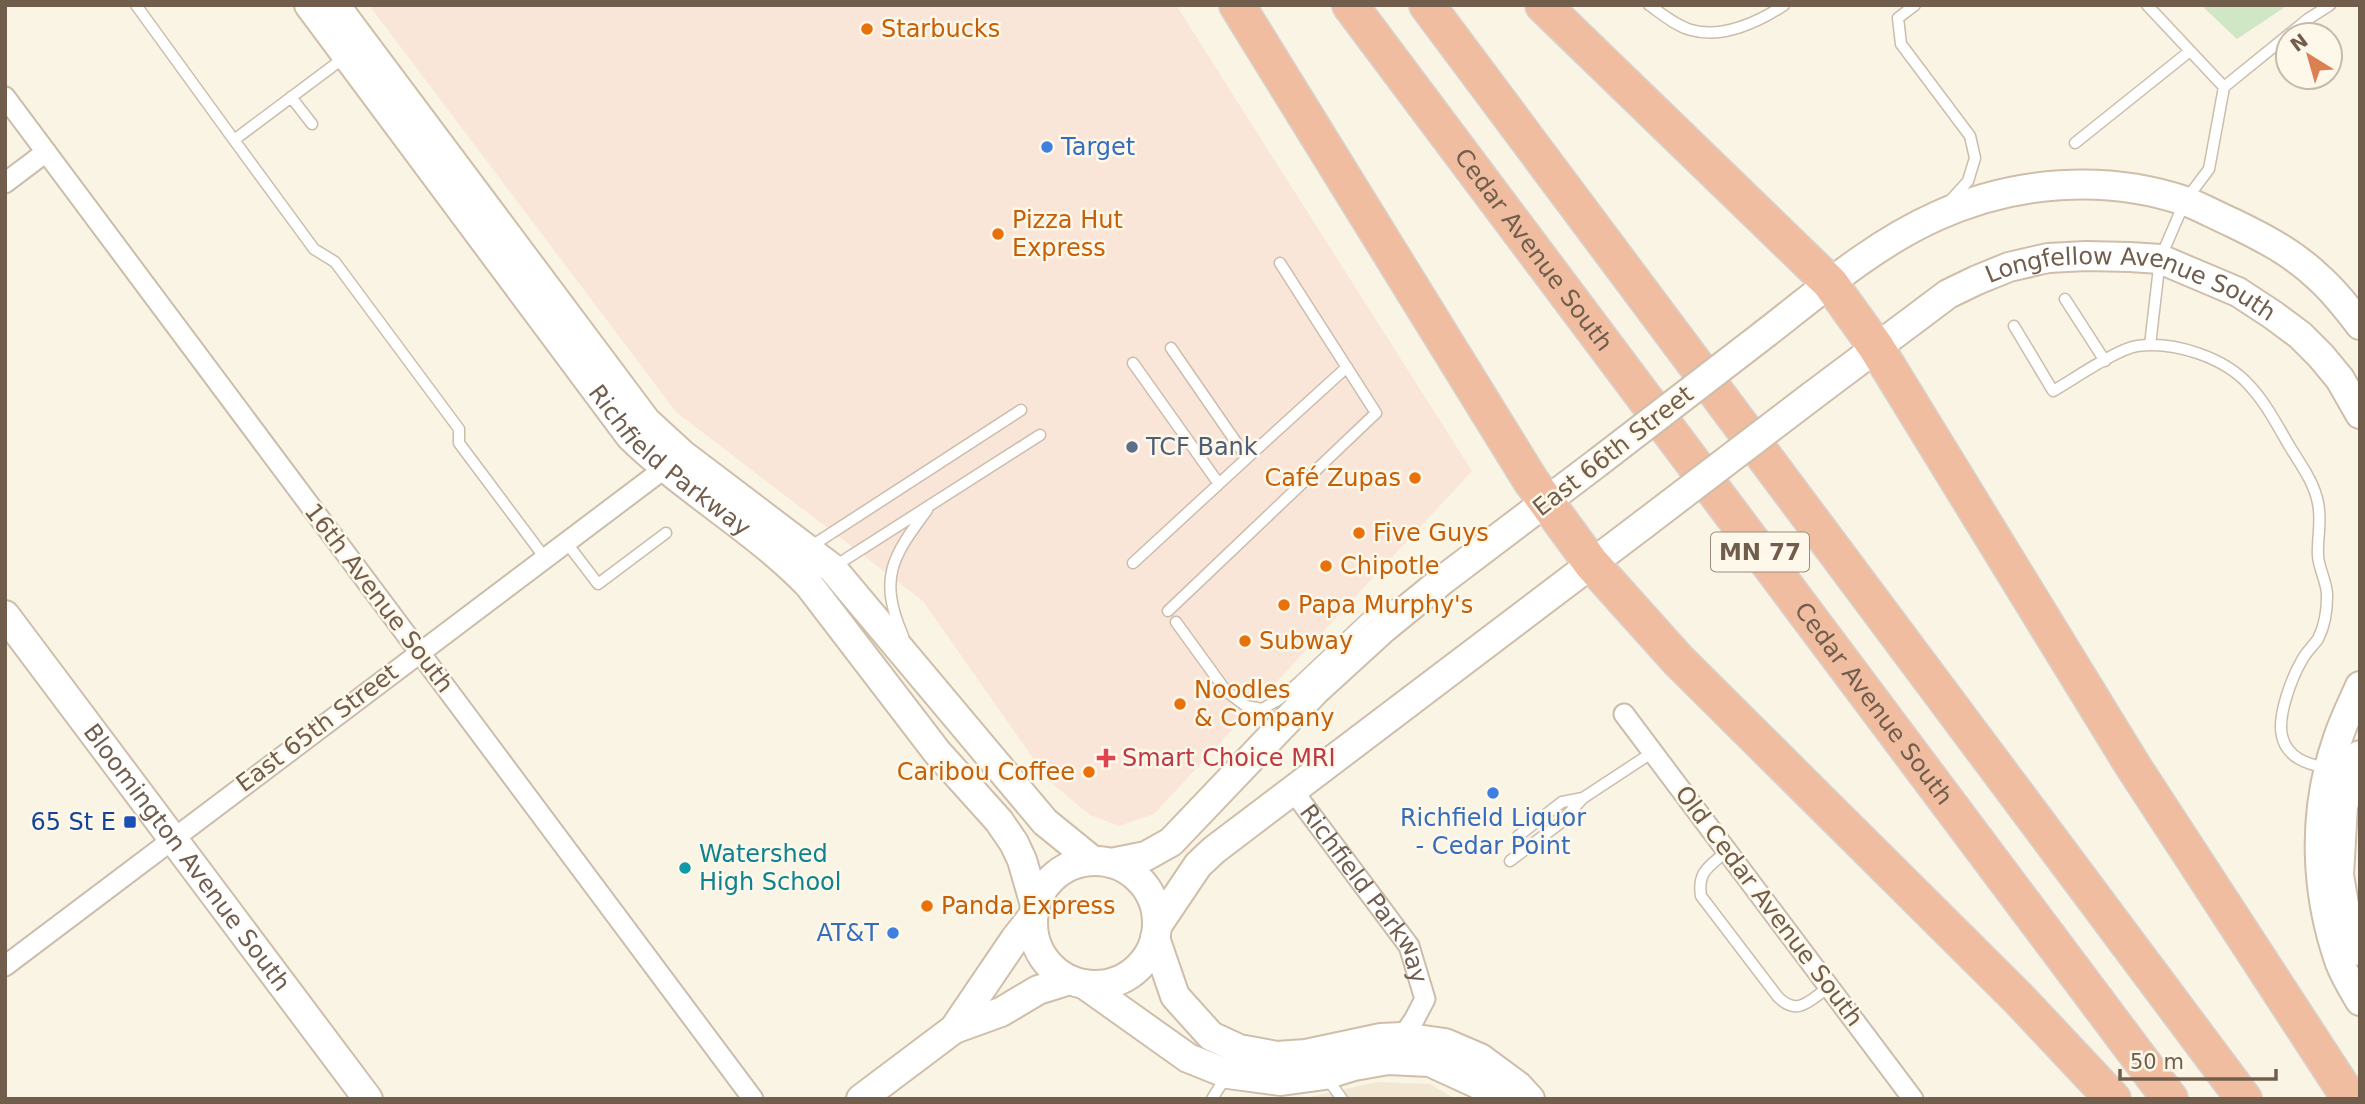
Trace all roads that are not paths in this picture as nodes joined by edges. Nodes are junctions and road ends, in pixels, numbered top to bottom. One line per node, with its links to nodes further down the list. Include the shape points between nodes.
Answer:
1 (136, 5): 21 (lane)
2 (309, 5): 15 (street, Richfield Parkway)
3 (334, 5): 15 (street, Richfield Parkway)
4 (1237, 5): 45 (highway)
5 (1350, 5): 94 (highway, Cedar Avenue South / MN 77)
6 (1427, 5): 95 (highway, MN 77)
7 (1543, 5): 29 (highway)
8 (1649, 5): 9 (lane, via 1692,30 1727,31 1759,21)
9 (1784, 5)
10 (1894, 5): 14 (lane)
11 (1915, 5): 14 (lane)
12 (2147, 5): 16 (lane)
13 (2330, 5): 17 (lane)
14 (1898, 18): 26 (lane, via 1901,44 1970,136 1975,158 1968,181)
15 (355, 50): 19 (lane); 43 (street, Richfield Parkway, via 615,417); 49 (street, Richfield Parkway, via 646,421)
16 (2190, 51): 17 (lane); 22 (lane)
17 (2224, 87): 25 (lane, via 2209,169)
18 (5, 97): 23 (street, 16th Avenue South)
19 (291, 97): 20 (lane); 21 (lane)
20 (312, 124)
21 (234, 140): 50 (lane, via 314,249 335,262 459,429 459,443)
22 (2075, 143)
23 (46, 152): 24 (street); 59 (street, 16th Avenue South)
24 (5, 183)
25 (2185, 201): 26 (street, East 66th Street, via 2106,184 2066,186 2024,189); 27 (lane); 31 (street, via 2271,241 2317,275)
26 (1937, 216): 29 (street, East 66th Street, via 1891,240)
27 (2160, 259): 33 (lane); 34 (street, Longfellow Avenue South, via 2048,258 2010,267 1948,294); 40 (street, Longfellow Avenue South, via 2238,292 2300,335 2340,379)
28 (1280, 263): 38 (lane)
29 (1830, 283): 34 (highway); 45 (street, East 66th Street, bridge)
30 (2065, 299): 36 (lane)
31 (2360, 325)
32 (2014, 326): 36 (lane, via 2053,391)
33 (2150, 345): 36 (lane, via 2121,351); 66 (lane, via 2203,354 2247,382 2314,486 2321,519 2318,556 2328,595 2318,638 2302,659 2286,697 2281,737 2303,763)
34 (1876, 347): 52 (street, bridge); 96 (highway, via 2133,766)
35 (1171, 348): 42 (lane)
36 (2105, 361)
37 (1133, 363): 44 (lane)
38 (1347, 367): 42 (lane); 56 (lane, via 1376,414)
39 (1021, 410): 49 (lane)
40 (2360, 414)
41 (1040, 435): 46 (lane)
42 (1247, 458): 44 (lane)
43 (665, 468): 48 (street, East 65th Street); 49 (street, Richfield Parkway)
44 (1219, 484): 51 (lane)
45 (1547, 502): 52 (highway); 55 (street, East 66th Street)
46 (931, 505): 53 (lane); 60 (lane, via 901,548 891,575 895,617)
47 (666, 533): 48 (lane, via 598,584)
48 (566, 542): 50 (street, East 65th Street)
49 (797, 556): 53 (street, Richfield Parkway); 54 (street, Richfield Parkway)
50 (545, 558): 59 (street, East 65th Street)
51 (1133, 563)
52 (1591, 563): 67 (street); 93 (highway, via 1678,660 2009,989)
53 (832, 568): 54 (lane); 60 (street, Richfield Parkway)
54 (810, 585): 61 (street, Richfield Parkway)
55 (1427, 593): 58 (lane, via 1370,615 1299,682 1262,709 1246,706 1226,691); 73 (street, East 66th Street, via 1315,691 1171,842 1146,856)
56 (1168, 611)
57 (5, 615): 70 (street, Bloomington Avenue South)
58 (1176, 622)
59 (419, 652): 70 (street, East 65th Street); 86 (street, 16th Avenue South)
60 (918, 668): 65 (street, Richfield Parkway)
61 (885, 686): 65 (street, via 909,682); 74 (street, Richfield Parkway, via 1014,843)
62 (2360, 686): 66 (street)
63 (1624, 714): 64 (street, Old Cedar Avenue South)
64 (1653, 752): 68 (lane); 71 (street, Old Cedar Avenue South)
65 (988, 754): 73 (street, Richfield Parkway, via 1045,822)
66 (2348, 758): 76 (street, via 2339,874 2346,916); 80 (street, via 2319,831 2320,878 2341,965)
67 (1293, 791): 75 (street, via 1198,865); 82 (street, Richfield Parkway, via 1409,946 1425,999)
68 (1583, 798): 69 (lane, via 1562,802); 72 (lane, via 1559,824)
69 (1518, 836)
70 (172, 839): 77 (street, East 65th Street); 85 (street, Bloomington Avenue South)
71 (1727, 851): 79 (street, Old Cedar Avenue South); 79 (lane, via 1704,870 1699,881 1701,895 1787,1006 1798,1007)
72 (1510, 861)
73 (1102, 862): 74 (street, via 1074,864 1057,874 1043,888); 75 (street, via 1130,872 1145,886 1154,905)
74 (1034, 911): 78 (street, via 1034,936 1041,955 1054,970); 81 (street)
75 (1156, 932): 78 (street, via 1148,955 1136,970 1102,985); 83 (street, via 1175,996)
76 (2360, 951)
77 (5, 966)
78 (1077, 982): 81 (street, via 1038,990 1000,1012); 83 (street, via 1188,1058)
79 (1829, 987): 92 (street, Old Cedar Avenue South)
80 (2360, 1001)
81 (954, 1029): 87 (street)
82 (1402, 1037): 83 (street); 91 (street, via 1446,1043 1480,1058)
83 (1234, 1061): 84 (street, via 1281,1080); 88 (lane)
84 (1325, 1074): 89 (lane); 90 (street, via 1388,1060 1430,1062 1478,1084)
85 (368, 1099)
86 (753, 1099)
87 (861, 1099)
88 (1212, 1099)
89 (1342, 1099)
90 (1498, 1099)
91 (1530, 1099)
92 (1913, 1099)
93 (2113, 1099)
94 (2170, 1099)
95 (2244, 1099)
96 (2350, 1099)

